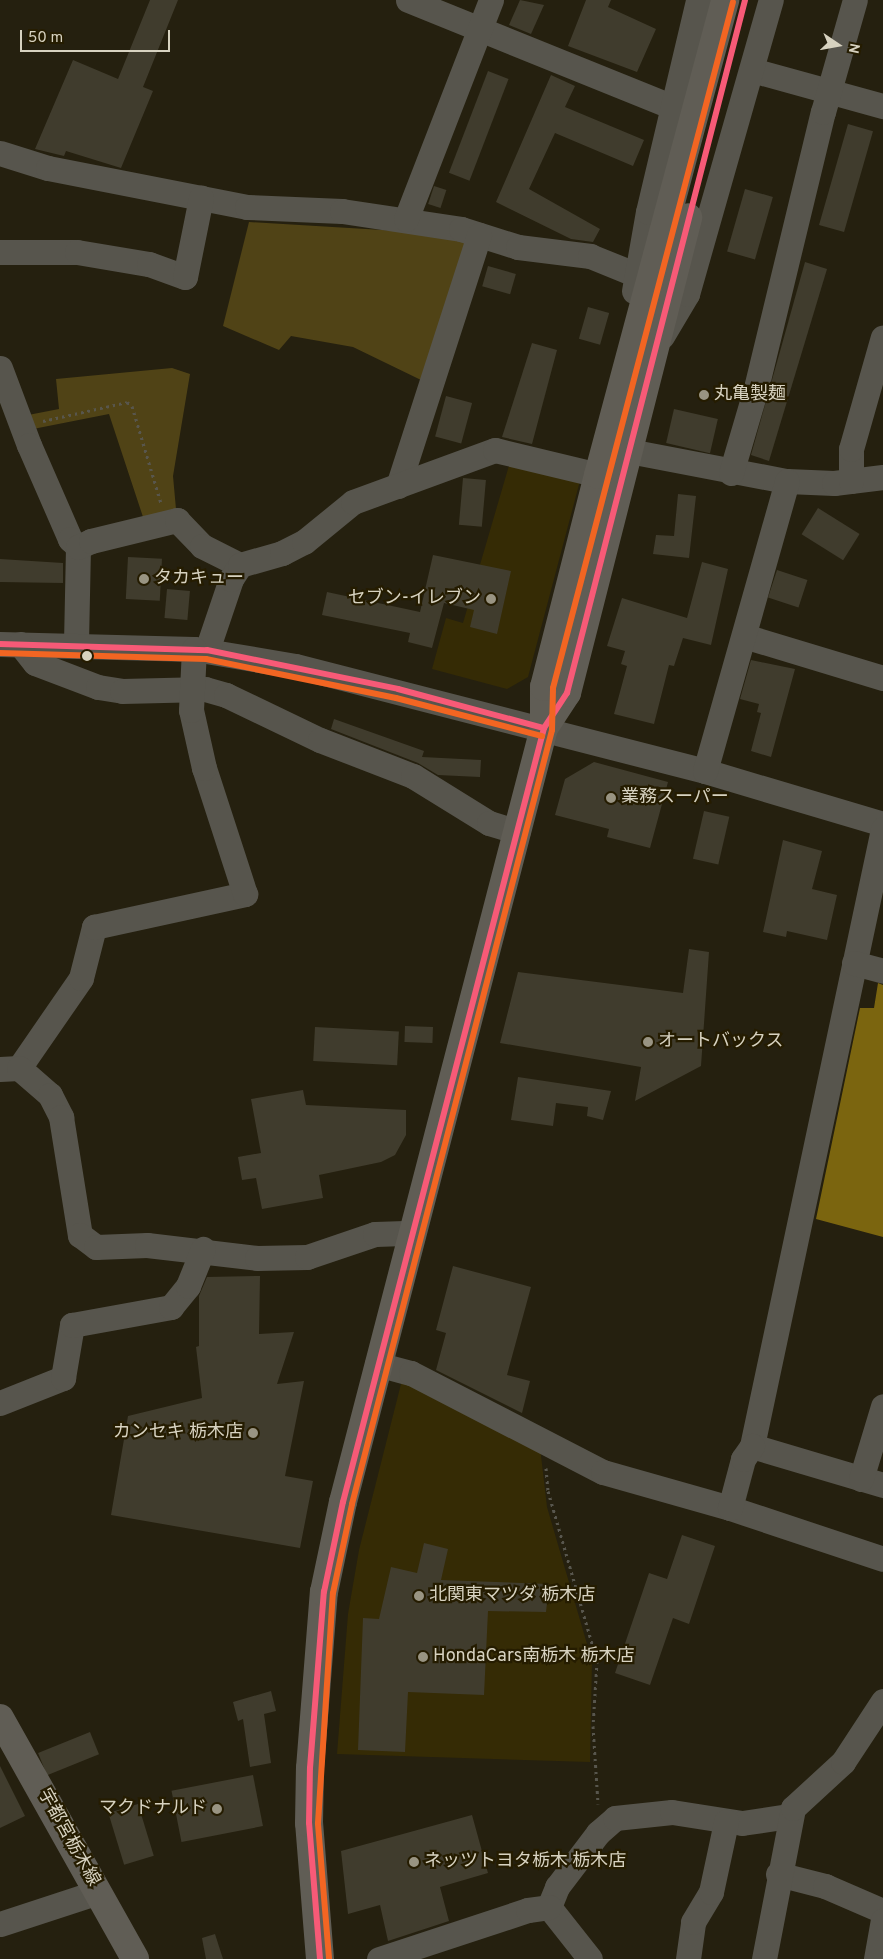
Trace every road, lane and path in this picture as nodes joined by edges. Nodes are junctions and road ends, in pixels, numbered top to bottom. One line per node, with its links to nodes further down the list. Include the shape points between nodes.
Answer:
1 (408, 0): 8 (street)
2 (491, 0): 8 (street)
3 (698, 0): 11 (street)
4 (725, 0): 20 (main road)
5 (745, 0): 20 (main road)
6 (771, 0): 9 (street)
7 (855, 0): 10 (street)
8 (480, 28): 11 (street); 15 (street)
9 (752, 70): 10 (street); 20 (street, via 687,294)
10 (829, 92): 12 (street); 24 (street, via 756,388)
11 (671, 106): 18 (street)
12 (883, 106)
13 (0, 153): 14 (street, via 48,168)
14 (201, 198): 15 (street, via 262,209 342,211); 17 (street, via 185,277 149,264 77,252)
15 (406, 219): 16 (street)
16 (479, 235): 18 (street, via 540,252 590,256); 29 (street)
17 (0, 252)
18 (637, 275): 20 (street, via 631,315)
19 (883, 337): 28 (street, via 851,449)
20 (643, 350): 23 (main road); 25 (main road)
21 (0, 368): 22 (street)
22 (22, 425): 30 (path, via 127,402 132,406); 31 (street, via 70,539)
23 (629, 451): 24 (street); 39 (main road, via 567,693)
24 (731, 472): 27 (street)
25 (598, 475): 29 (street, via 495,450); 39 (main road, via 544,687)
26 (883, 477): 28 (street)
27 (787, 481): 28 (street); 33 (street)
28 (851, 481)
29 (398, 486): 32 (street, via 353,502 304,542 282,553)
30 (168, 520): 31 (street); 32 (street, via 177,520 202,546)
31 (78, 548): 35 (street)
32 (240, 565): 36 (street)
33 (744, 636): 37 (street); 40 (street)
34 (10, 644): 35 (street); 38 (street, via 35,663 98,687)
35 (76, 644): 36 (street)
36 (200, 650): 38 (street); 39 (street, via 398,689)
37 (883, 678)
38 (190, 690): 43 (street, via 226,695 320,740 413,776 489,823); 46 (street, via 204,768 245,894 94,927 81,978)
39 (544, 728): 40 (street); 43 (main road)
40 (705, 771): 41 (street)
41 (883, 824)
42 (883, 829): 44 (street)
43 (518, 832): 47 (main road)
44 (854, 962): 45 (street); 53 (street)
45 (883, 971)
46 (10, 1068): 48 (street, via 50,1095 61,1117 80,1235 96,1247 147,1244)
47 (412, 1232): 48 (street, via 375,1234 307,1257 257,1258); 49 (main road)
48 (203, 1249): 50 (street, via 188,1286 171,1307 72,1325 63,1378)
49 (377, 1364): 52 (street, via 411,1373); 69 (main road, via 326,1583 315,1675 309,1823)
50 (0, 1403)
51 (883, 1406): 54 (street)
52 (545, 1445): 55 (street, via 629,1481); 61 (path, via 548,1491 597,1661 593,1726)
53 (752, 1446): 54 (street); 55 (street, via 743,1459)
54 (872, 1482)
55 (730, 1508): 56 (street)
56 (883, 1559)
57 (883, 1701): 59 (street, via 843,1762 799,1799)
58 (0, 1718): 63 (main road, 宇都宮栃木線)
59 (789, 1816): 60 (street); 62 (street)
60 (726, 1822): 61 (street, via 653,1812 615,1818); 72 (street, via 711,1892 693,1922)
61 (601, 1830): 64 (street, via 556,1887)
62 (778, 1874): 65 (street, via 825,1886); 73 (street)
63 (98, 1892): 67 (street); 68 (main road, 宇都宮栃木線)
64 (549, 1908): 70 (street, via 528,1910); 71 (street)
65 (883, 1911)
66 (883, 1920): 74 (street)
67 (0, 1924)
68 (135, 1959)
69 (320, 1959)
70 (379, 1959)
71 (590, 1959)
72 (688, 1959)
73 (764, 1959)
74 (876, 1959)

